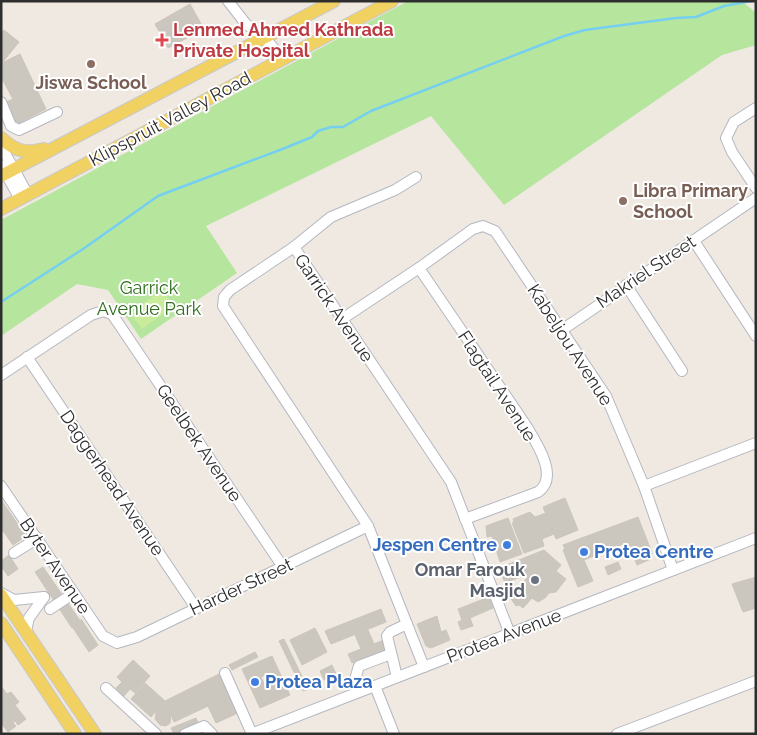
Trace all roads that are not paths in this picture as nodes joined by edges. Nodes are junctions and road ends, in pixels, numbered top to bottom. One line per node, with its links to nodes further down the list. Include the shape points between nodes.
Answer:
1 (228, 1): 5 (street)
2 (238, 1): 5 (street)
3 (334, 1): 6 (main road, Klipspruit Valley Road)
4 (392, 1): 7 (main road, Klipspruit Valley Road)
5 (246, 24): 6 (street)
6 (264, 37): 7 (street); 12 (main road, Klipspruit Valley Road)
7 (283, 59): 17 (main road, Klipspruit Valley Road)
8 (1, 102): 10 (street, via 11,126 19,130)
9 (756, 108): 16 (street, via 734,122 726,138)
10 (57, 112)
11 (1, 138): 12 (main road, via 24,152)
12 (67, 141): 14 (main road, Klipspruit Valley Road)
13 (1, 146): 14 (street)
14 (6, 171): 17 (street)
15 (416, 177): 21 (street, via 395,190 331,217)
16 (756, 188)
17 (24, 197): 19 (main road, Klipspruit Valley Road)
18 (756, 198): 20 (street, Makriel Street)
19 (1, 209)
20 (694, 241): 23 (street, Makriel Street); 26 (street)
21 (294, 247): 24 (street, Garrick Avenue); 34 (street, Garrick Avenue, via 230,290 223,306)
22 (419, 268): 24 (street); 25 (street, Kabeljou Avenue, via 479,226 492,228); 33 (street, Flagtail Avenue, via 525,424 547,474 545,486 538,492)
23 (626, 285): 25 (street, Makriel Street); 28 (street)
24 (342, 319): 33 (street, Garrick Avenue, via 448,477)
25 (562, 330): 32 (street, Kabeljou Avenue, via 606,396)
26 (756, 336)
27 (27, 358): 29 (street); 38 (street, Geelbek Avenue, via 91,315 106,311 116,318); 42 (street, Daggerhead Avenue)
28 (682, 371)
29 (1, 374)
30 (756, 443): 32 (street)
31 (1, 486): 35 (street, Byter Avenue)
32 (644, 486): 39 (street, Kabeljou Avenue)
33 (466, 519): 47 (street, Garrick Avenue)
34 (368, 526): 38 (street, Harder Street); 45 (street, Garrick Avenue)
35 (38, 538): 37 (street); 40 (street, Byter Avenue)
36 (756, 538): 39 (street, Protea Avenue)
37 (14, 553)
38 (283, 567): 42 (street, Harder Street)
39 (674, 570): 47 (street, Protea Avenue)
40 (74, 592): 43 (street); 48 (street, Byter Avenue, via 103,636)
41 (1, 594): 46 (main road); 46 (street, via 14,600 44,596 29,618)
42 (196, 608): 48 (street, Harder Street, via 127,642)
43 (50, 609)
44 (1, 623): 58 (main road)
45 (407, 624): 49 (street, via 388,636); 50 (street, Garrick Avenue)
46 (26, 631): 57 (main road)
47 (510, 634): 50 (street, Protea Avenue)
48 (112, 642)
49 (392, 654): 52 (street); 56 (street, via 359,666 356,676)
50 (424, 667): 52 (street, Protea Avenue)
51 (225, 674): 62 (street)
52 (397, 677): 54 (street, Protea Avenue)
53 (756, 681): 64 (street)
54 (375, 686): 56 (street, Protea Avenue); 63 (street)
55 (106, 688): 59 (street)
56 (358, 692): 62 (street, Protea Avenue)
57 (95, 732)
58 (75, 734)
59 (156, 734)
60 (185, 734): 61 (street, via 201,726)
61 (212, 734)
62 (252, 734)
63 (394, 734)
64 (617, 734)

